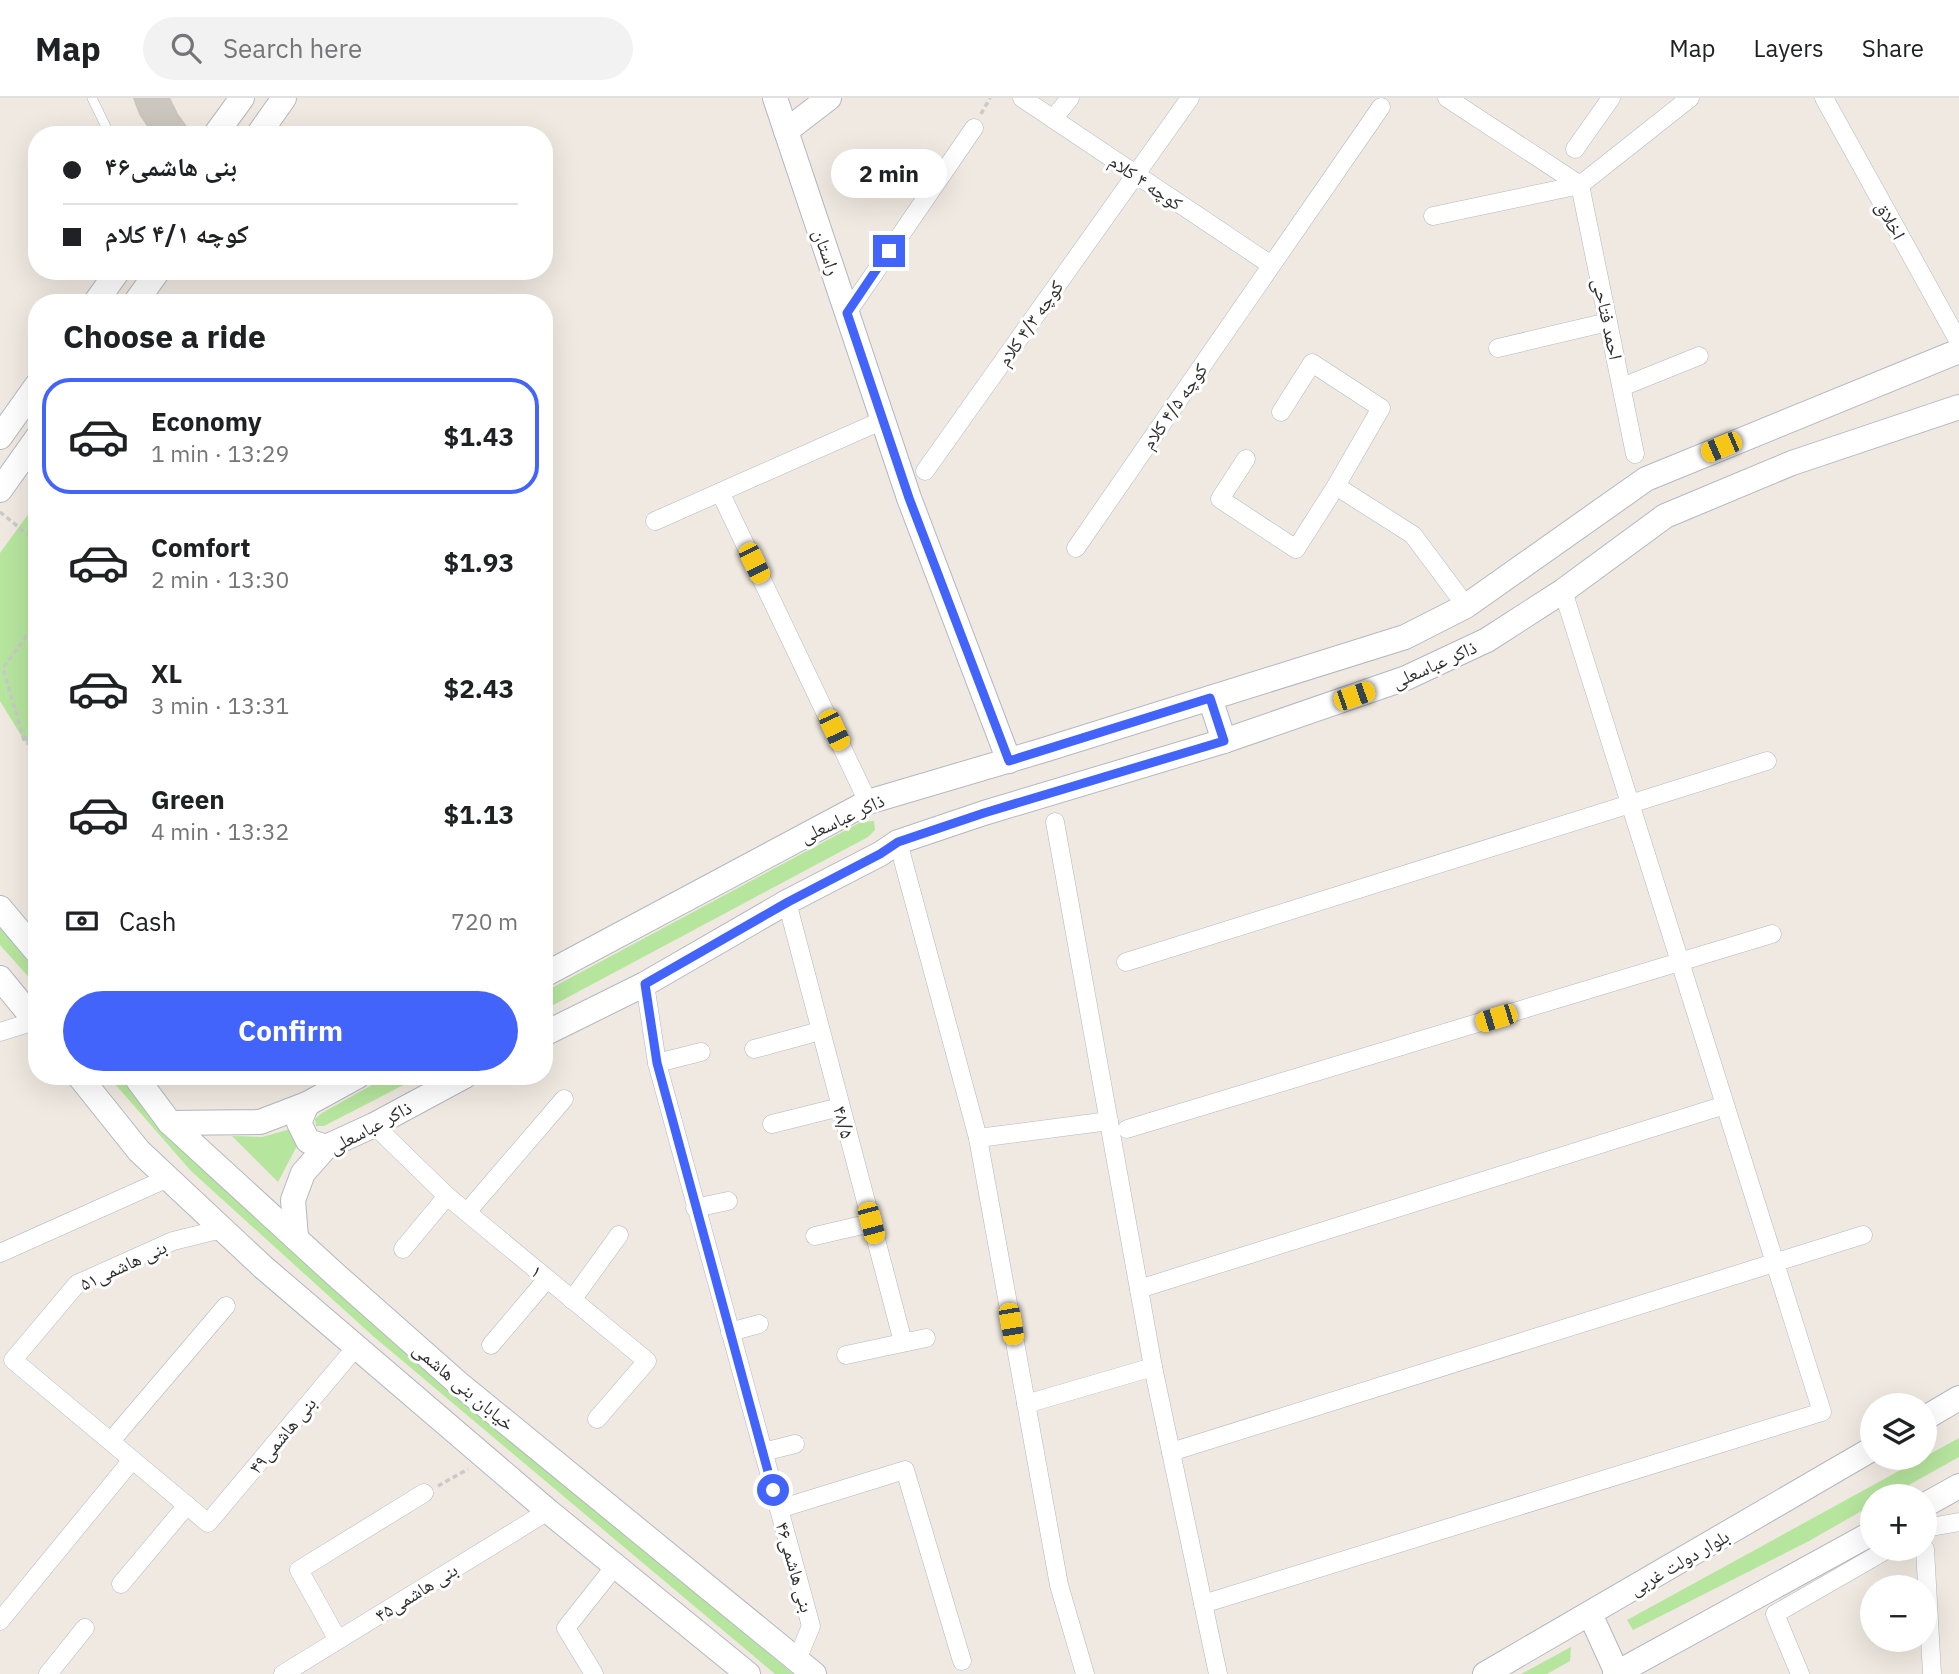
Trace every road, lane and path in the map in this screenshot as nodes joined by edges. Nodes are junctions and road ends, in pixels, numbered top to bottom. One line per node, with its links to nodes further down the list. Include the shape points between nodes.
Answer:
1 (92, 98): 15 (lane)
2 (242, 98): 16 (street)
3 (284, 98): 17 (street)
4 (775, 98): 19 (street, راستان)
5 (829, 98): 19 (street)
6 (1021, 98): 14 (street, کوچه ۴ کلام)
7 (1070, 98): 14 (street)
8 (1189, 98): 21 (street, کوچه ۴/۳ کلام)
9 (1447, 98): 22 (street)
10 (1611, 98): 20 (street)
11 (1690, 98): 22 (street)
12 (1824, 98): 27 (street, اخلاق)
13 (1381, 107): 24 (street, کوچه ۴/۵ کلام)
14 (1053, 119): 21 (street, کوچه ۴ کلام)
15 (106, 126)
16 (222, 126)
17 (264, 126)
18 (974, 128): 25 (street)
19 (786, 131): 25 (street, راستان)
20 (1575, 149)
21 (1136, 175): 24 (street, کوچه ۴ کلام); 40 (street, کوچه ۴/۳ کلام)
22 (1580, 185): 23 (street); 26 (street, احمد فتاحی)
23 (1433, 216)
24 (1271, 265): 47 (street, کوچه ۴/۵ کلام)
25 (847, 313): 35 (street, راستان)
26 (1608, 322): 28 (street); 31 (street, احمد فتاحی)
27 (1959, 342)
28 (1498, 348)
29 (1959, 351): 49 (street, ذاکر عباسعلی, via 1646,478)
30 (1699, 356): 31 (street)
31 (1622, 387): 38 (street, احمد فتاحی)
32 (28, 397): 36 (street)
33 (1959, 407): 48 (street, ذاکر عباسعلی, via 1793,463 1665,516)
34 (1281, 412): 41 (street, via 1312,363 1381,408)
35 (883, 420): 43 (street); 56 (street, راستان)
36 (0, 436)
37 (28, 450): 42 (street)
38 (1635, 454)
39 (1246, 459): 41 (street, via 1220,499 1296,549)
40 (925, 471)
41 (1336, 486): 49 (street, via 1413,535)
42 (0, 489)
43 (720, 492): 45 (street); 58 (street)
44 (0, 512): 46 (path)
45 (655, 521)
46 (28, 535)
47 (1076, 548)
48 (1563, 590): 54 (street, ذاکر عباسعلی, via 1487,640 1406,678); 59 (street)
49 (1465, 606): 51 (street, ذاکر عباسعلی, via 1405,637)
50 (28, 634): 53 (path, via 3,668)
51 (1210, 698): 54 (street); 56 (street, ذاکر عباسعلی)
52 (28, 734): 53 (path)
53 (24, 740): 55 (path)
54 (1224, 741): 61 (street, ذاکر عباسعلی)
55 (28, 743)
56 (1009, 761): 58 (street, ذاکر عباسعلی)
57 (1767, 761): 59 (street)
58 (868, 802): 68 (street, ذاکر عباسعلی)
59 (1630, 804): 66 (street); 67 (street)
60 (1055, 822): 87 (street)
61 (898, 842): 62 (street, ذاکر عباسعلی); 92 (street)
62 (788, 902): 70 (street, ذاکر عباسعلی); 74 (street, ۴۸/۵)
63 (0, 908): 65 (street)
64 (1772, 934): 67 (street)
65 (28, 941)
66 (1126, 962)
67 (1680, 962): 85 (street); 91 (street)
68 (553, 970)
69 (0, 978): 71 (street)
70 (645, 984): 73 (street, ذاکر عباسعلی); 78 (street, بنی هاشمی۴۶)
71 (28, 1011)
72 (28, 1023): 75 (street)
73 (553, 1030)
74 (820, 1031): 76 (street); 86 (street, ۴۸/۵)
75 (0, 1032)
76 (754, 1049)
77 (701, 1052): 78 (street)
78 (657, 1063): 97 (street, بنی هاشمی۴۶)
79 (86, 1085): 94 (street, خیابان بنی هاشمی, via 139,1151)
80 (142, 1085): 88 (street, خیابان بنی هاشمی)
81 (342, 1085): 84 (street)
82 (448, 1085): 90 (street, ذاکر عباسعلی)
83 (565, 1099): 98 (street)
84 (307, 1104): 88 (street, via 260,1122); 93 (street, via 299,1123 308,1140)
85 (1725, 1105): 107 (street); 109 (street)
86 (840, 1107): 89 (street); 99 (street, ۴۸/۵)
87 (1108, 1121): 92 (street); 109 (street)
88 (170, 1123): 104 (street, خیابان بنی هاشمی)
89 (772, 1124)
90 (374, 1125): 93 (street, ذاکر عباسعلی); 95 (street, ۱)
91 (1127, 1129)
92 (978, 1138): 121 (street)
93 (326, 1146): 104 (street, ذاکر عباسعلی, via 303,1173 293,1200)
94 (168, 1178): 100 (street, خیابان بنی هاشمی); 106 (street)
95 (447, 1196): 98 (street, ۱); 105 (street)
96 (727, 1201): 97 (street)
97 (695, 1208): 113 (street, بنی هاشمی۴۶)
98 (467, 1212): 108 (street, ۱)
99 (871, 1223): 103 (street); 115 (street, ۴۸/۵)
100 (222, 1229): 117 (street, خیابان بنی هاشمی); 124 (street, بنی هاشمی۵۱, via 173,1241 77,1284 13,1360)
101 (619, 1235): 110 (street)
102 (1863, 1235): 107 (street)
103 (815, 1236)
104 (296, 1238): 150 (street, خیابان بنی هاشمی, via 458,1383)
105 (403, 1250)
106 (0, 1253)
107 (1775, 1263): 127 (street); 144 (street, via 1822,1412)
108 (547, 1279): 110 (street, ۱); 116 (street)
109 (1139, 1289): 119 (street)
110 (572, 1300): 123 (street, ۱, via 647,1361)
111 (226, 1306): 124 (street)
112 (759, 1324): 113 (street)
113 (730, 1332): 126 (street, بنی هاشمی۴۶)
114 (926, 1338): 115 (street)
115 (903, 1342): 118 (street)
116 (491, 1345)
117 (356, 1347): 129 (street, خیابان بنی هاشمی); 134 (street, بنی هاشمی۴۹, via 208,1523)
118 (846, 1355)
119 (1153, 1367): 121 (street); 127 (street)
120 (1959, 1398): 122 (street)
121 (1026, 1404): 155 (street, via 1059,1585)
122 (1937, 1411)
123 (597, 1419)
124 (111, 1441): 130 (street)
125 (795, 1444): 126 (street)
126 (763, 1452): 135 (street, بنی هاشمی۴۶)
127 (1171, 1452): 144 (street)
128 (1860, 1456): 145 (street, بلوار دولت غربی)
129 (487, 1458): 132 (path); 136 (street, خیابان بنی هاشمی)
130 (132, 1460): 134 (street); 146 (street)
131 (1959, 1486): 133 (street)
132 (424, 1493): 148 (street, via 299,1570)
133 (1937, 1498)
134 (187, 1505): 143 (street)
135 (779, 1508): 149 (street, via 905,1469); 150 (street, بنی هاشمی۴۶, via 811,1626)
136 (548, 1511): 142 (street, خیابان بنی هاشمی); 148 (street, بنی هاشمی۴۵)
137 (1959, 1522): 138 (street)
138 (1937, 1526)
139 (1860, 1540): 158 (street)
140 (1867, 1561): 159 (street, via 1775,1614)
141 (1926, 1561): 160 (street)
142 (615, 1566): 153 (street, via 566,1628); 154 (street, خیابان بنی هاشمی)
143 (121, 1584)
144 (1203, 1604): 156 (street)
145 (1590, 1614): 157 (street, بلوار دولت غربی); 158 (street)
146 (0, 1621)
147 (85, 1628): 151 (street)
148 (338, 1640): 152 (street, بنی هاشمی۴۵)
149 (962, 1661)
150 (806, 1667)
151 (48, 1674)
152 (283, 1674)
153 (594, 1674)
154 (748, 1674)
155 (1085, 1674)
156 (1218, 1674)
157 (1485, 1674)
158 (1616, 1674)
159 (1800, 1674)
160 (1932, 1674)

